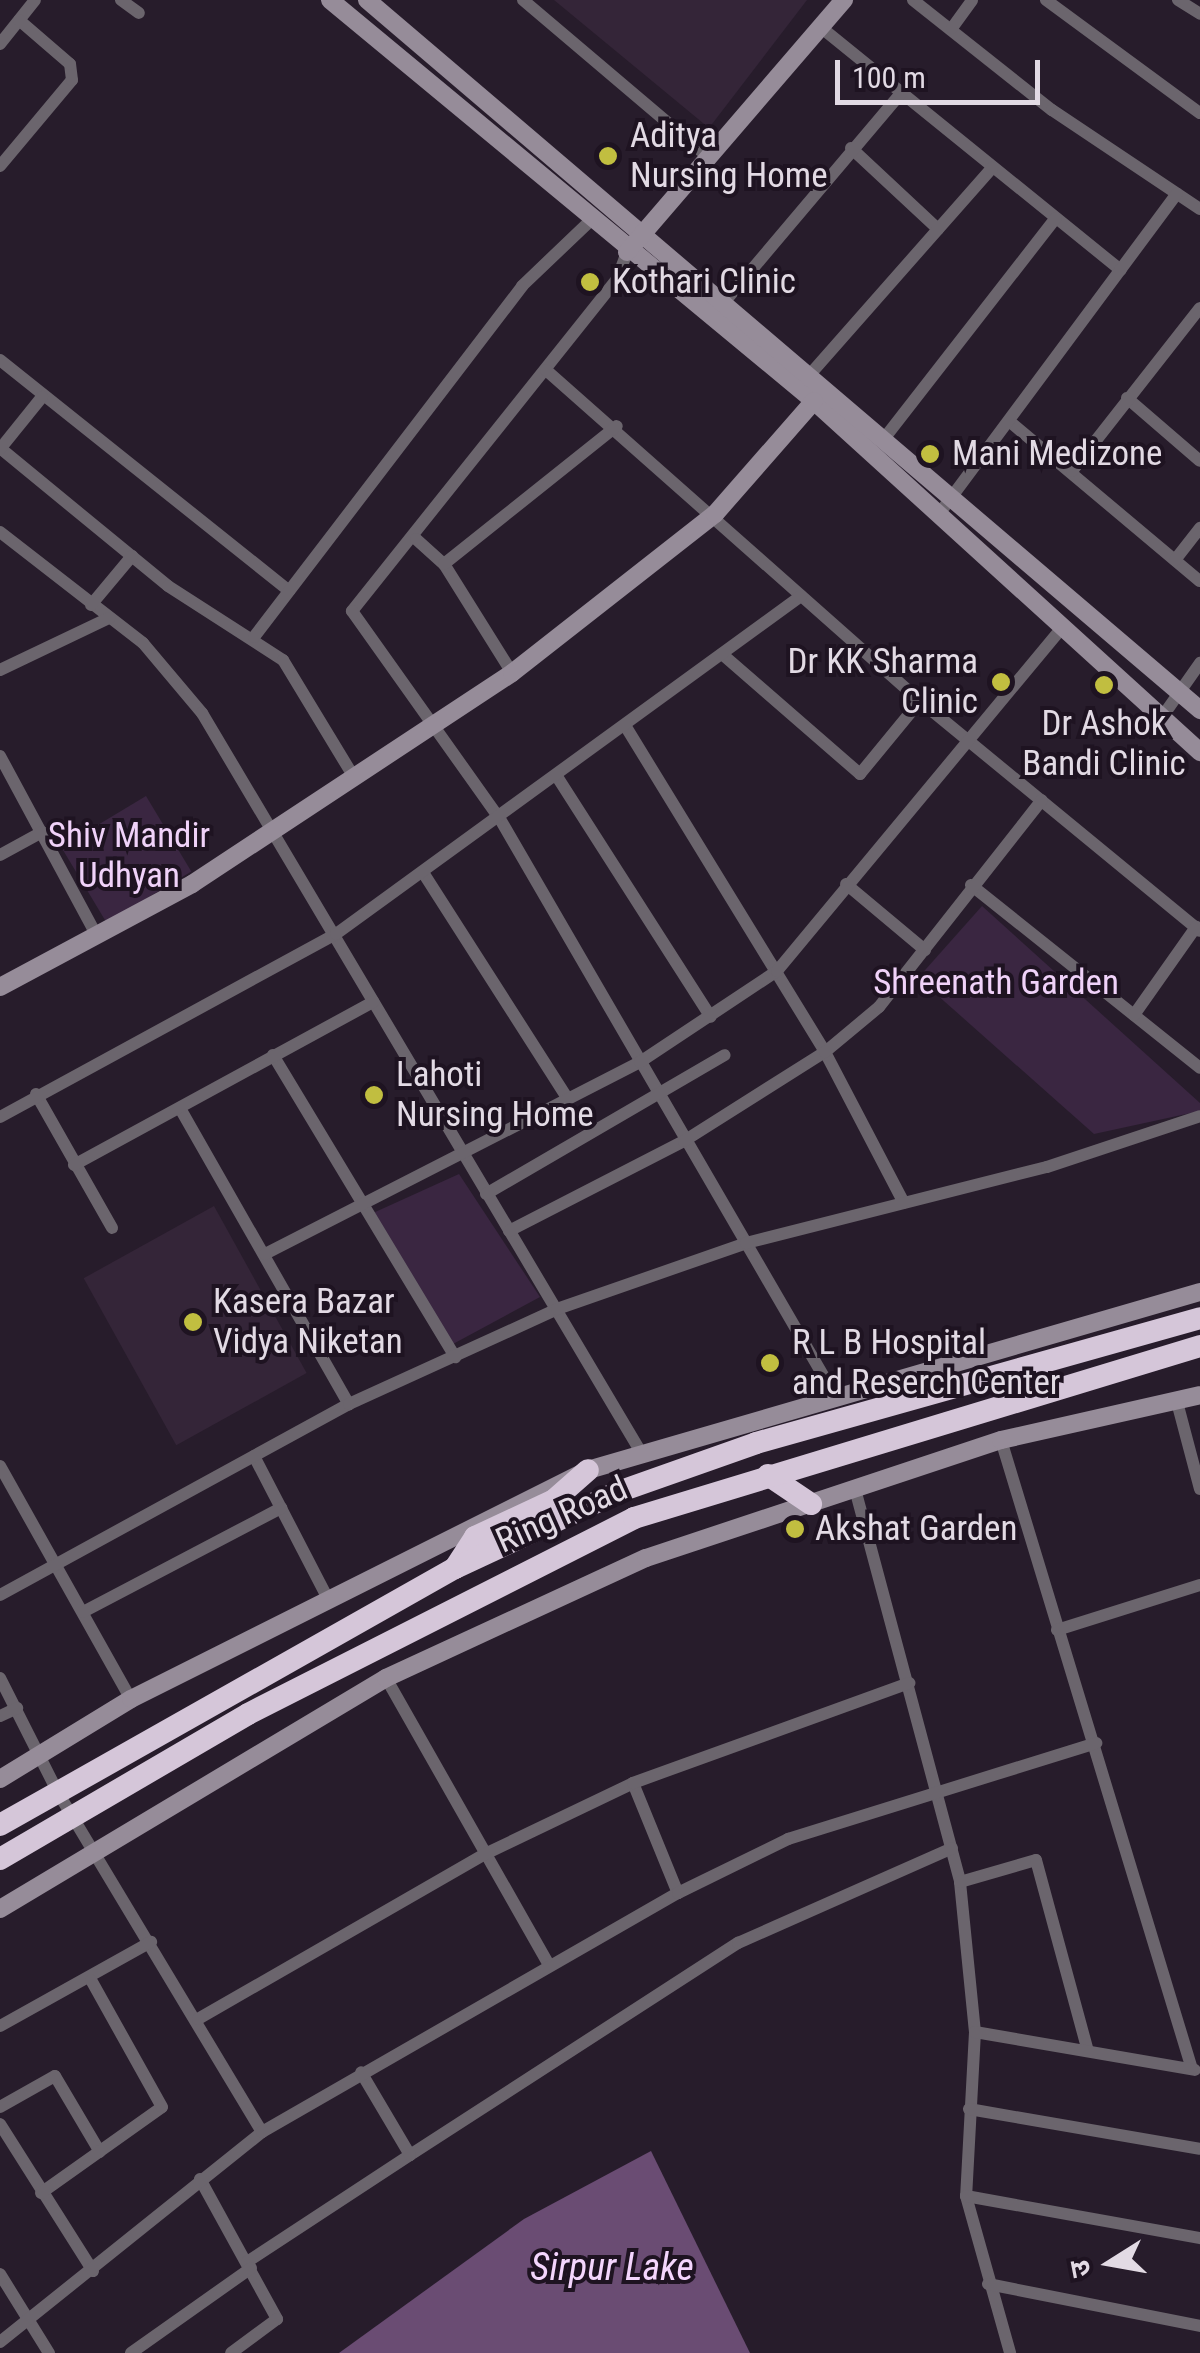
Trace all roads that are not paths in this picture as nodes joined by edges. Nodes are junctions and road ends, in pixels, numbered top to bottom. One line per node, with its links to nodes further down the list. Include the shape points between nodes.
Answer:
1 (35, 0): 13 (street)
2 (121, 0): 11 (street)
3 (330, 0): 27 (street)
4 (523, 0): 21 (street)
5 (844, 0): 14 (street)
6 (914, 0): 15 (street)
7 (972, 0): 15 (street)
8 (1178, 0): 12 (street)
9 (1053, 2): 19 (street)
10 (378, 3): 29 (street)
11 (139, 13)
12 (1200, 14)
13 (18, 20): 16 (street); 22 (street, via 70,64 72,80)
14 (822, 28): 17 (street); 21 (street)
15 (952, 28): 24 (street)
16 (0, 44)
17 (901, 93): 20 (street); 23 (street)
18 (1200, 96): 19 (street)
19 (1196, 111)
20 (851, 148): 28 (street); 32 (street)
21 (707, 156): 29 (street)
22 (0, 166)
23 (992, 168): 26 (street); 28 (street)
24 (1177, 194): 25 (street); 31 (street)
25 (1200, 209)
26 (1056, 218): 31 (street); 42 (street)
27 (590, 221): 30 (street); 56 (street, via 522,286)
28 (938, 229): 36 (street)
29 (645, 230): 30 (street); 32 (street)
30 (626, 252): 35 (street, via 617,279); 39 (street)
31 (1121, 270): 40 (street)
32 (727, 299): 36 (street)
33 (1200, 308): 38 (street)
34 (0, 360): 37 (street)
35 (546, 370): 41 (street); 51 (street)
36 (813, 372): 42 (street)
37 (42, 397): 43 (street); 56 (street)
38 (1128, 398): 44 (street); 45 (street)
39 (814, 401): 47 (street); 48 (street)
40 (1009, 421): 45 (street); 46 (street)
41 (618, 426): 47 (street); 54 (street)
42 (882, 440): 46 (street)
43 (0, 448): 52 (street)
44 (1200, 461)
45 (1072, 471): 53 (street)
46 (951, 499): 48 (street); 66 (street)
47 (715, 514): 57 (street); 65 (street)
48 (939, 514): 60 (street)
49 (1200, 528): 53 (street)
50 (0, 532): 58 (street)
51 (416, 539): 54 (street); 70 (street, via 352,610)
52 (132, 556): 58 (street); 61 (street)
53 (1175, 560): 55 (street)
54 (444, 564): 65 (street)
55 (1200, 581)
56 (289, 591): 61 (street)
57 (802, 596): 62 (street); 67 (street)
58 (91, 605): 59 (street)
59 (109, 618): 64 (street); 79 (street, via 169,667)
60 (1062, 627): 69 (street); 72 (street)
61 (254, 638): 75 (street, via 284,660)
62 (722, 654): 67 (street, via 860,774); 71 (street)
63 (1200, 664): 66 (street)
64 (0, 670)
65 (512, 673): 70 (street)
66 (1179, 692): 68 (street); 69 (street)
67 (920, 700): 72 (street)
68 (1200, 710)
69 (1160, 720): 73 (street)
70 (430, 727): 75 (street); 78 (street)
71 (626, 727): 76 (street); 89 (street)
72 (972, 740): 77 (street); 83 (street)
73 (1200, 752)
74 (1, 762): 80 (street)
75 (352, 774): 79 (street)
76 (556, 776): 78 (street); 93 (street)
77 (1042, 800): 84 (street); 85 (street)
78 (500, 819): 82 (street); 97 (street)
79 (269, 829): 86 (street); 87 (street)
80 (42, 832): 81 (street); 87 (street)
81 (0, 855)
82 (424, 874): 86 (street); 101 (street)
83 (846, 884): 88 (street); 89 (street)
84 (971, 885): 88 (street); 92 (street)
85 (1198, 929): 92 (street)
86 (336, 934): 91 (street); 99 (street)
87 (97, 936): 90 (street)
88 (924, 950): 94 (street, via 879,1006)
89 (777, 971): 93 (street); 94 (street)
90 (0, 987)
91 (373, 1002): 95 (street); 106 (street)
92 (1134, 1016): 98 (street)
93 (711, 1017): 97 (street)
94 (824, 1052): 105 (street); 109 (street)
95 (273, 1056): 102 (street); 110 (street)
96 (724, 1056): 100 (street)
97 (640, 1062): 100 (street); 101 (street)
98 (1200, 1068)
99 (36, 1094): 104 (street); 107 (street)
100 (660, 1098): 105 (street); 108 (street)
101 (568, 1100): 106 (street)
102 (181, 1110): 107 (street); 114 (street)
103 (1200, 1116): 109 (street)
104 (0, 1117)
105 (684, 1142): 112 (street); 113 (street)
106 (463, 1156): 108 (street); 110 (street)
107 (74, 1165): 111 (street)
108 (486, 1194): 112 (street)
109 (904, 1203): 113 (street)
110 (358, 1208): 114 (street); 119 (street)
111 (112, 1228)
112 (508, 1231): 116 (street)
113 (746, 1243): 116 (street); 121 (street)
114 (265, 1254): 123 (street)
115 (1200, 1292): 121 (street)
116 (557, 1309): 119 (street); 125 (street)
117 (1200, 1318): 135 (highway, Ring Road, via 669,1473)
118 (1200, 1346): 129 (highway, Ring Road)
119 (455, 1357): 123 (street)
120 (1200, 1395): 122 (street)
121 (835, 1396): 125 (street)
122 (1177, 1402): 124 (street); 131 (street)
123 (349, 1404): 126 (street)
124 (1001, 1440): 130 (street); 140 (street)
125 (639, 1449): 128 (street)
126 (254, 1456): 133 (street); 134 (street)
127 (0, 1466): 134 (street)
128 (588, 1470): 135 (highway, via 554,1500 475,1537); 138 (street)
129 (768, 1475): 132 (highway); 153 (highway, Ring Road, via 545,1558)
130 (855, 1489): 132 (street); 143 (street)
131 (1200, 1489)
132 (811, 1504): 142 (street, via 646,1558)
133 (282, 1508): 138 (street); 139 (street)
134 (54, 1563): 137 (street); 139 (street)
135 (454, 1568): 152 (highway, Ring Road)
136 (1200, 1585): 140 (street)
137 (0, 1595)
138 (328, 1597): 144 (street)
139 (83, 1612): 144 (street)
140 (1056, 1630): 147 (street)
141 (0, 1678): 145 (street)
142 (386, 1678): 156 (street); 157 (street)
143 (910, 1683): 150 (street); 151 (street)
144 (131, 1699): 148 (street)
145 (18, 1708): 146 (street); 148 (street)
146 (0, 1716)
147 (1096, 1743): 151 (street); 169 (street)
148 (40, 1755): 149 (street); 152 (street)
149 (0, 1779)
150 (633, 1783): 157 (street); 160 (street)
151 (938, 1788): 155 (street); 160 (street, via 788,1839)
152 (57, 1791): 153 (street); 154 (highway, Ring Road)
153 (72, 1816): 156 (street); 158 (highway, Ring Road)
154 (0, 1825)
155 (952, 1848): 159 (street); 177 (street, via 738,1943)
156 (99, 1854): 161 (street); 162 (street)
157 (483, 1855): 163 (street); 165 (street)
158 (0, 1859)
159 (960, 1882): 167 (street); 168 (street, via 1036,1860)
160 (678, 1893): 163 (street)
161 (0, 1909)
162 (151, 1942): 164 (street); 165 (street)
163 (549, 1965): 170 (street)
164 (92, 1980): 166 (street); 176 (street, via 162,2107)
165 (198, 2019): 174 (street)
166 (0, 2026)
167 (975, 2032): 168 (street); 172 (street)
168 (1088, 2051): 169 (street)
169 (1196, 2070)
170 (361, 2072): 174 (street); 177 (street)
171 (0, 2107): 176 (street, via 55,2076)
172 (969, 2109): 175 (street); 180 (street)
173 (0, 2124): 179 (street)
174 (262, 2132): 178 (street)
175 (1200, 2149)
176 (100, 2152): 179 (street)
177 (410, 2155): 182 (street)
178 (200, 2179): 182 (street); 183 (street)
179 (41, 2193): 183 (street)
180 (966, 2196): 181 (street); 185 (street)
181 (1200, 2238)
182 (249, 2265): 190 (street); 191 (street, via 277,2319)
183 (93, 2271): 186 (street)
184 (0, 2274): 186 (street)
185 (988, 2284): 187 (street); 192 (street)
186 (28, 2320): 188 (street); 189 (street)
187 (1200, 2326)
188 (0, 2342)
189 (49, 2353)
190 (131, 2353)
191 (231, 2353)
192 (1010, 2353)

